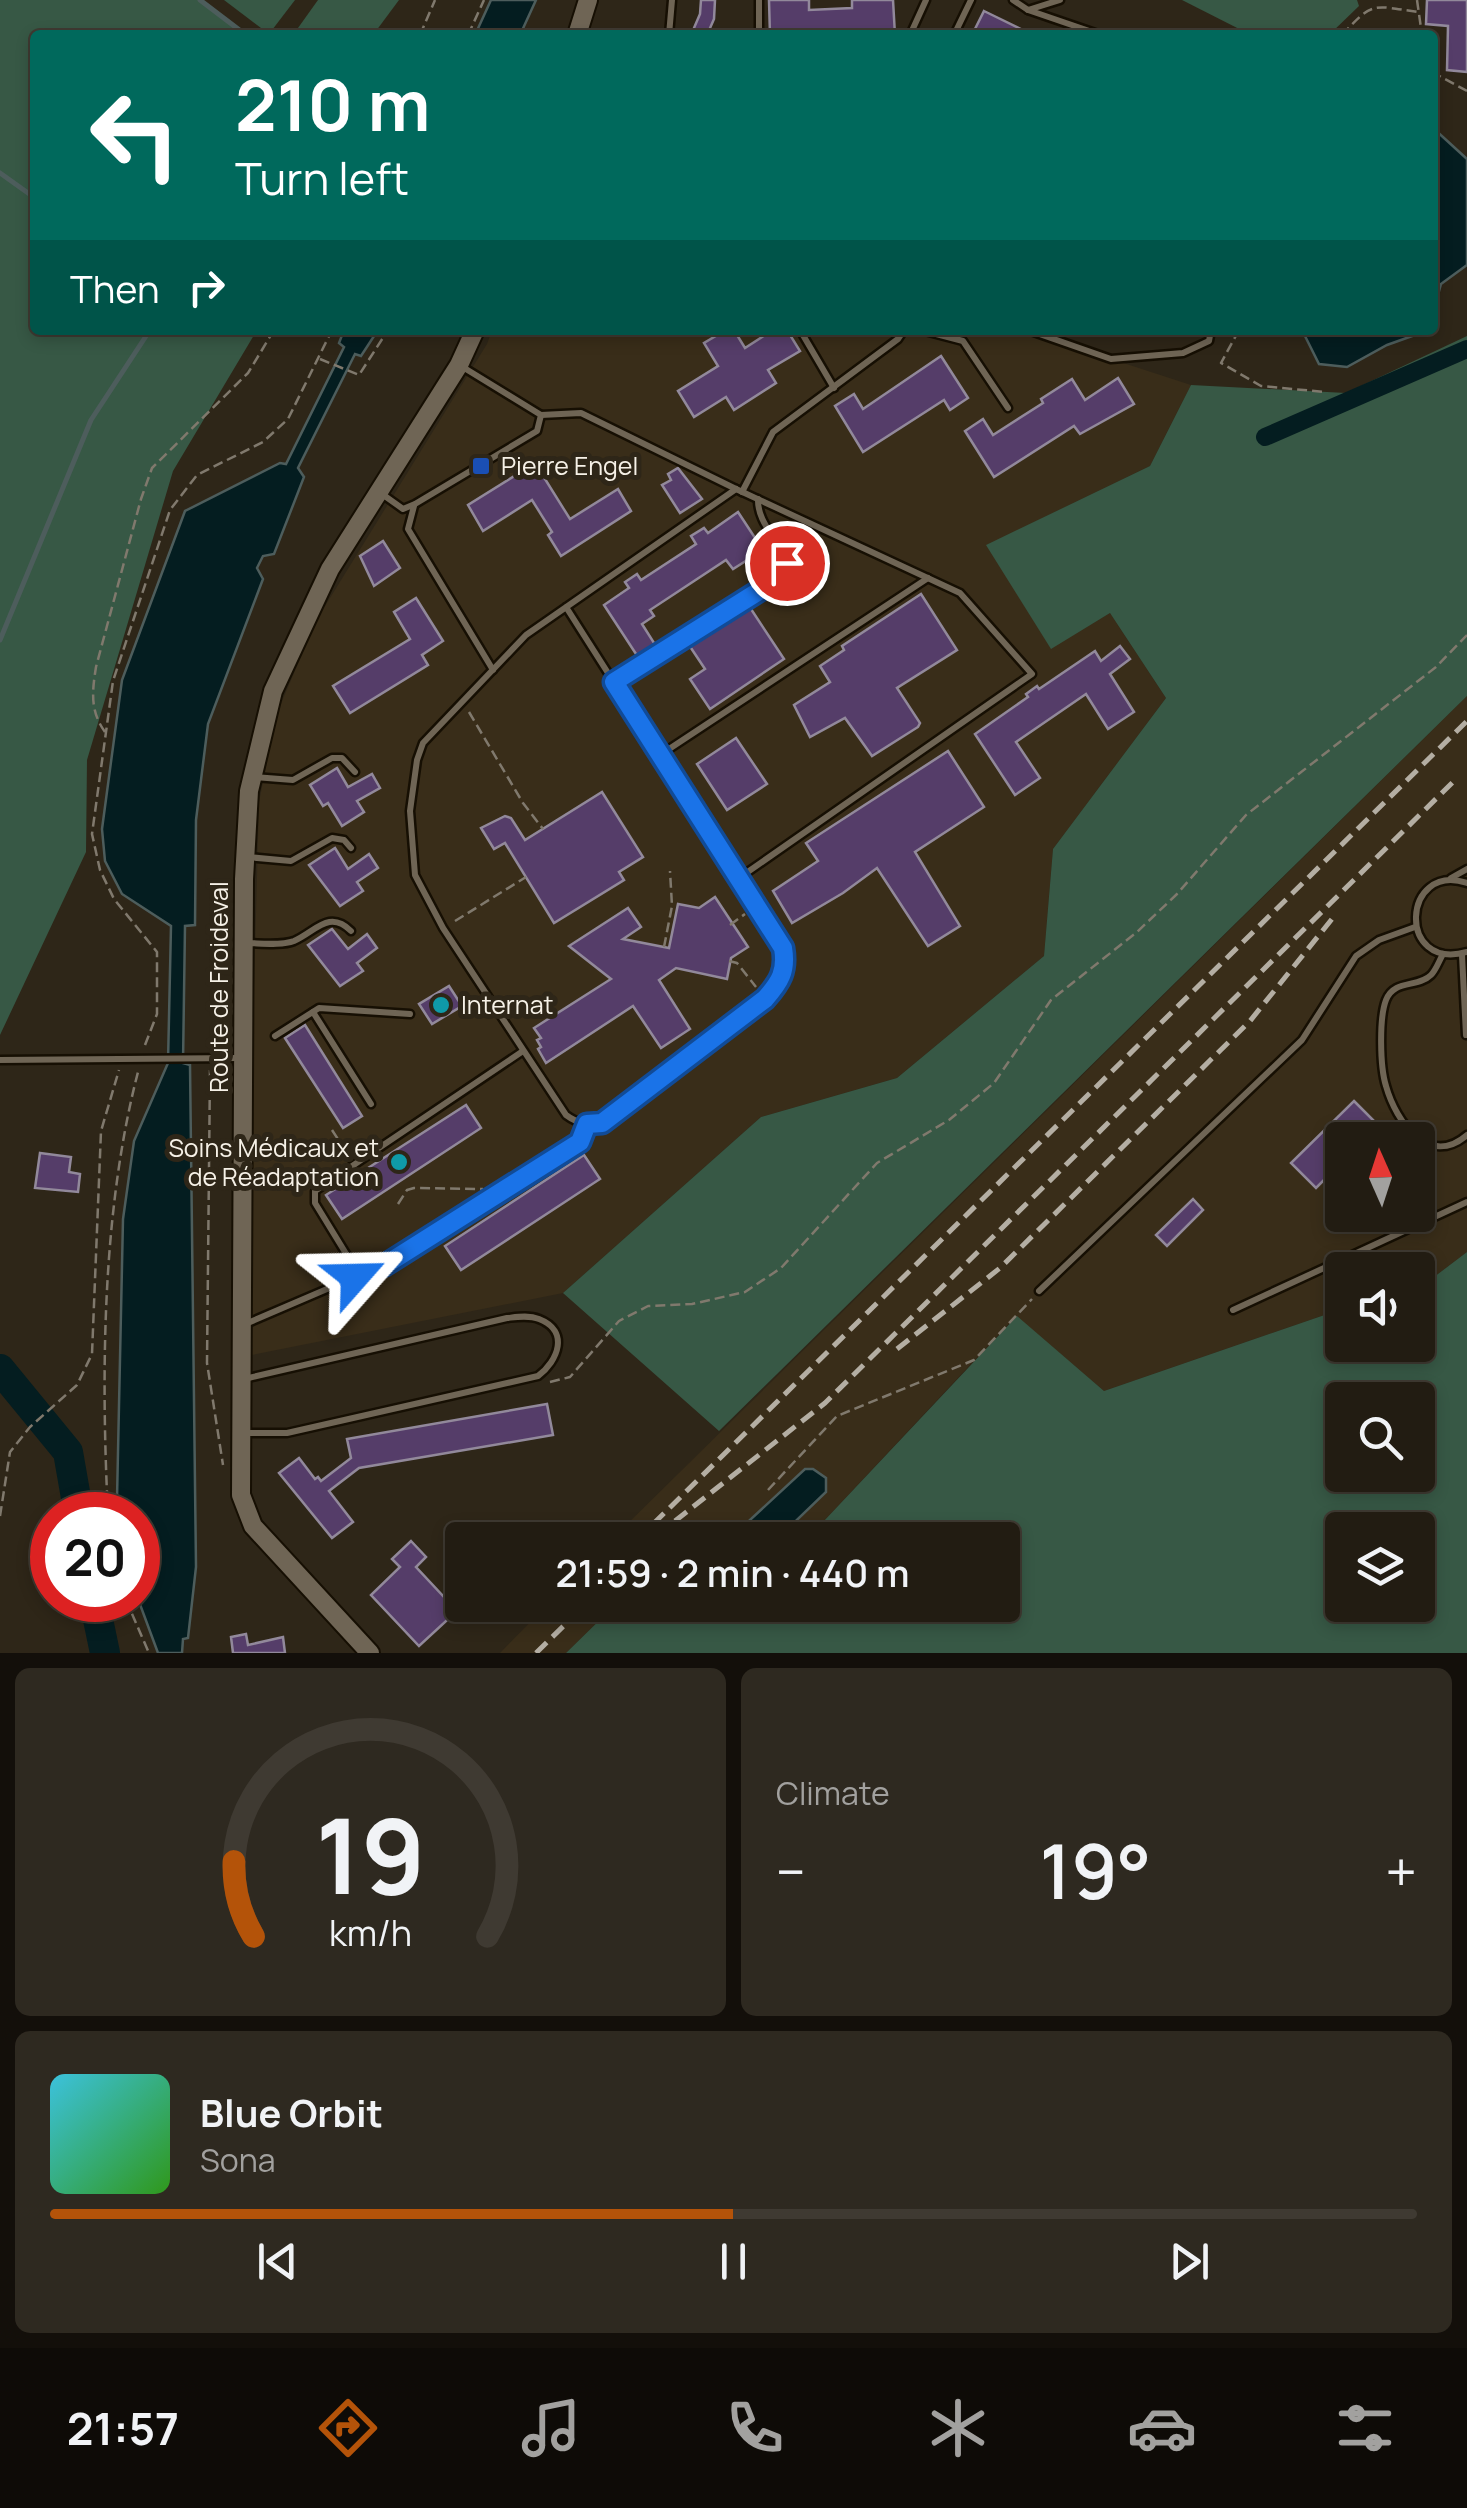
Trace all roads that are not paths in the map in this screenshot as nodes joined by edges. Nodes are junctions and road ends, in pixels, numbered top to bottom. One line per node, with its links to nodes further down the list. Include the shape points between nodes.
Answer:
1 (588, 0): 9 (street)
2 (672, 0): 10 (lane)
3 (758, 0): 11 (lane)
4 (926, 0): 12 (lane)
5 (971, 0): 13 (lane)
6 (1013, 0): 8 (lane)
7 (1060, 0): 8 (lane)
8 (1028, 10): 14 (lane)
9 (579, 30)
10 (669, 30)
11 (759, 30)
12 (912, 30)
13 (956, 30)
14 (1086, 30)
15 (472, 335): 21 (street, Route de Froideval)
16 (803, 335): 22 (lane)
17 (901, 335): 22 (lane)
18 (941, 335): 23 (lane, via 963,341)
19 (1043, 335): 20 (lane, via 1111,358 1183,353)
20 (1210, 335)
21 (458, 365): 24 (lane); 26 (street, Route de Froideval)
22 (834, 388): 25 (lane, via 773,432)
23 (1008, 408)
24 (541, 414): 25 (lane, via 582,413); 28 (lane, via 537,432)
25 (739, 491): 27 (lane); 30 (lane)
26 (380, 493): 28 (lane, via 403,508); 35 (street, Route de Froideval, via 330,570 273,692)
27 (758, 499): 29 (lane); 32 (lane, via 757,513 787,563 786,574)
28 (415, 504): 31 (lane, via 408,529)
29 (928, 578): 33 (lane); 39 (lane, via 960,593 1032,674)
30 (566, 607): 31 (lane); 32 (lane)
31 (493, 670): 51 (lane, via 423,743 410,812 415,874 442,928)
32 (614, 682): 33 (lane)
33 (660, 754): 39 (lane)
34 (354, 772): 35 (lane, via 342,758 332,758 292,780)
35 (252, 777): 37 (street, Route de Froideval)
36 (351, 848): 37 (lane, via 332,838 291,861)
37 (245, 857): 44 (street, Route de Froideval)
38 (1467, 870): 40 (lane)
39 (738, 878): 55 (lane, via 783,948 780,982 602,1123)
40 (1449, 880): 41 (lane); 42 (lane, via 1418,901)
41 (1467, 883)
42 (1415, 927): 45 (lane); 59 (lane, via 1356,956 1302,1040)
43 (351, 931): 44 (lane, via 333,921 292,942)
44 (244, 943): 52 (street, Route de Froideval)
45 (1442, 954): 46 (lane); 56 (lane, via 1432,974 1388,994 1382,1064 1386,1086 1419,1141 1437,1148)
46 (1465, 954): 49 (lane)
47 (313, 1012): 48 (lane); 50 (lane); 54 (lane)
48 (410, 1014)
49 (1466, 1035)
50 (275, 1036)
51 (524, 1051): 55 (lane, via 566,1115); 58 (lane, via 314,1191)
52 (243, 1058): 53 (lane); 61 (street, Route de Froideval)
53 (0, 1060)
54 (371, 1104)
55 (587, 1124): 58 (lane, via 580,1142 498,1194 385,1265)
56 (1467, 1135)
57 (1467, 1202): 60 (lane)
58 (356, 1270): 61 (lane, via 355,1277)
59 (1039, 1291)
60 (1232, 1310)
61 (242, 1326): 62 (street, Route de Froideval)
62 (242, 1380): 63 (street, Route de Froideval); 63 (lane, via 507,1318 541,1319 559,1348 538,1376 287,1433)
63 (242, 1433): 64 (street, Route de Froideval, via 241,1495 253,1526)
64 (370, 1653)

